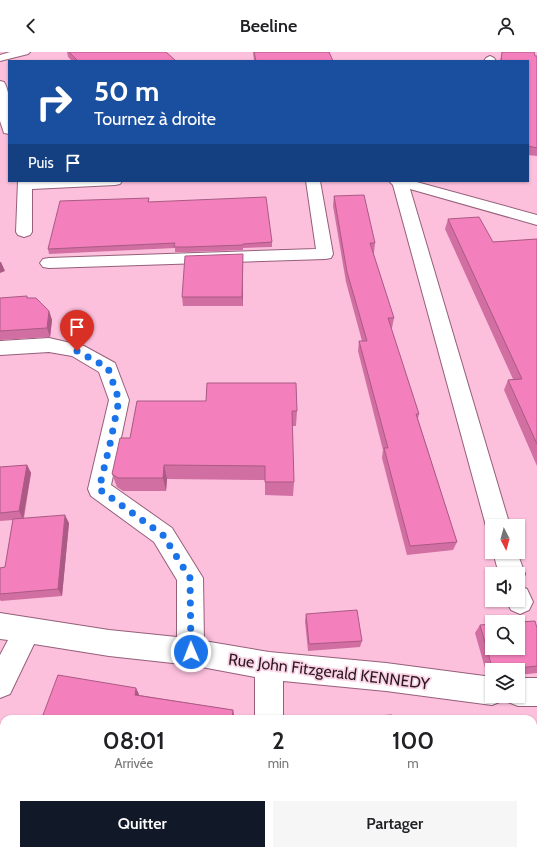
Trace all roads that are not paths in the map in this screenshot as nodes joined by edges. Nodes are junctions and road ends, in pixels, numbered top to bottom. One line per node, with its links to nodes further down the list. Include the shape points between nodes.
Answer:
1 (24, 52): 2 (street)
2 (0, 58)
3 (0, 85): 4 (street)
4 (2, 115): 5 (street)
5 (8, 128)
6 (70, 182): 10 (street)
7 (313, 182): 13 (street, via 325,254)
8 (399, 182): 15 (street)
9 (403, 182): 11 (street)
10 (25, 183): 12 (street)
11 (537, 220)
12 (24, 232)
13 (48, 263)
14 (0, 348): 18 (street, via 50,345 77,351 108,368 119,400 99,489 163,535 190,578)
15 (496, 519)
16 (0, 626): 17 (street, Rue John Fitzgerald KENNEDY)
17 (27, 629): 18 (street, Rue John Fitzgerald KENNEDY); 20 (street)
18 (191, 652): 19 (street, Rue John Fitzgerald KENNEDY)
19 (269, 666): 21 (street, Rue John Fitzgerald KENNEDY, via 386,677); 24 (street)
20 (0, 684)
21 (485, 690)
22 (525, 692): 23 (street)
23 (537, 692)
24 (269, 715)

